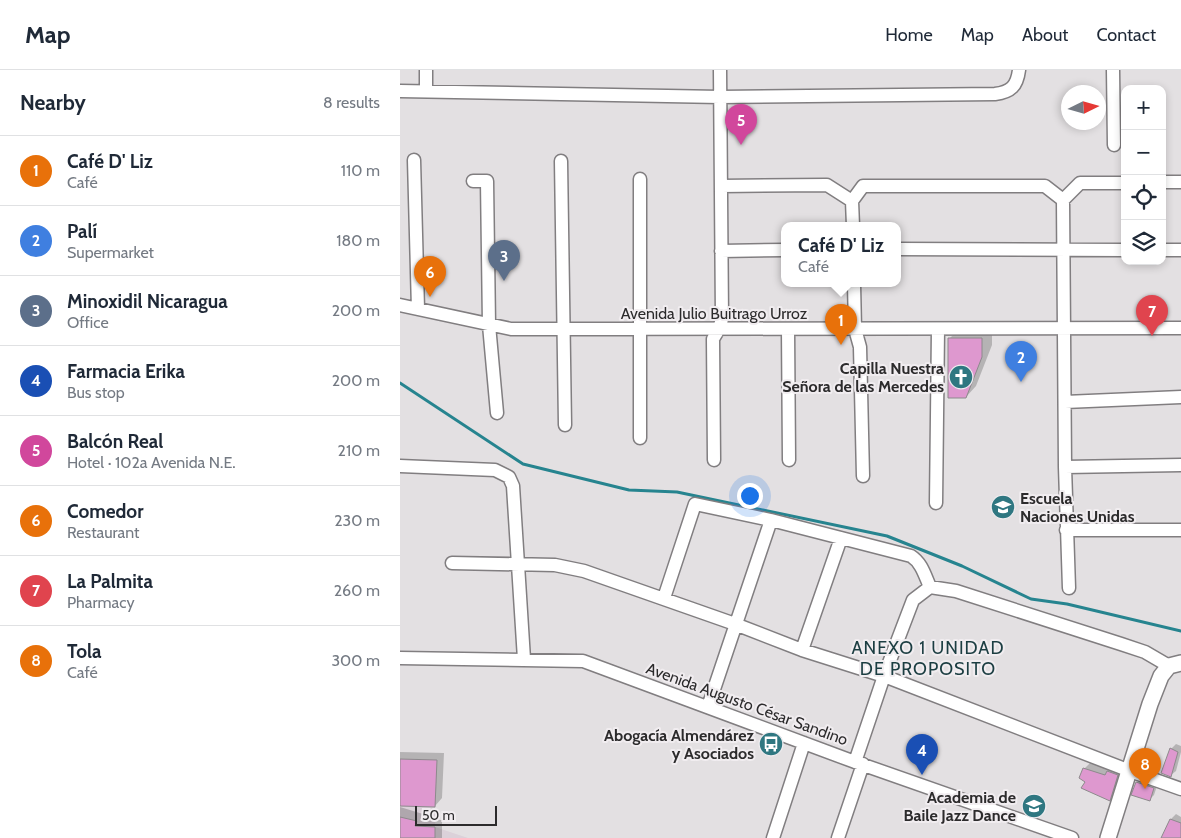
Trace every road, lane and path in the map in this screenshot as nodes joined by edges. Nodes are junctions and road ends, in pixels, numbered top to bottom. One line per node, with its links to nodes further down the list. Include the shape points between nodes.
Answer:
1 (426, 70): 6 (street)
2 (720, 70): 7 (street)
3 (1019, 70): 7 (street, via 1014,87 1005,93 995,94)
4 (1113, 70): 8 (street)
5 (400, 91): 6 (street)
6 (426, 91): 7 (street)
7 (720, 97): 16 (street)
8 (1114, 146)
9 (414, 160): 29 (street)
10 (561, 161): 33 (street)
11 (640, 179): 34 (street)
12 (473, 181): 30 (street, via 487,181)
13 (1166, 182): 14 (street)
14 (1181, 182)
15 (1121, 183): 17 (street, via 1080,183)
16 (721, 186): 18 (street, via 827,185); 26 (street)
17 (1063, 200): 18 (street, via 1045,186 863,186); 22 (street)
18 (852, 201): 19 (street)
19 (853, 222)
20 (901, 249): 22 (street)
21 (781, 250): 26 (street)
22 (1063, 250): 23 (street); 31 (street)
23 (1121, 250)
24 (1166, 250): 25 (street)
25 (1181, 250)
26 (722, 251): 35 (street, via 722,319)
27 (854, 287): 37 (street)
28 (400, 305): 29 (street, Avenida Julio Buitrago Urroz)
29 (418, 309): 30 (street, Avenida Julio Buitrago Urroz)
30 (489, 325): 33 (street, Avenida Julio Buitrago Urroz, via 511,329); 41 (street)
31 (1065, 328): 32 (street, Avenida Julio Buitrago Urroz); 38 (street, Avenida Julio Buitrago Urroz); 40 (street)
32 (1181, 328)
33 (563, 329): 34 (street, Avenida Julio Buitrago Urroz); 42 (street)
34 (640, 329): 35 (street, Avenida Julio Buitrago Urroz); 43 (street)
35 (719, 329): 36 (street, Avenida Julio Buitrago Urroz); 44 (street, via 713,339)
36 (788, 329): 37 (street, Avenida Julio Buitrago Urroz); 45 (street)
37 (855, 329): 38 (street, Avenida Julio Buitrago Urroz); 49 (street, via 860,347)
38 (938, 329): 50 (street)
39 (1181, 397): 40 (street)
40 (1066, 402): 48 (street)
41 (497, 414)
42 (564, 425)
43 (640, 438)
44 (714, 460)
45 (790, 460)
46 (1181, 465): 48 (street)
47 (400, 466): 56 (street, via 495,470 509,477 513,486)
48 (1065, 467): 52 (street)
49 (863, 476)
50 (936, 503)
51 (771, 520): 54 (street); 59 (street, via 695,504); 60 (street)
52 (1066, 530): 53 (street); 58 (street)
53 (1181, 530)
54 (841, 538): 57 (street, via 911,556 919,564); 61 (street)
55 (452, 563): 56 (street)
56 (519, 564): 59 (street, via 554,565 584,571); 63 (street)
57 (930, 587): 64 (street, via 956,591); 65 (street, via 912,600)
58 (1069, 588)
59 (664, 598): 60 (street)
60 (735, 624): 61 (street); 66 (street)
61 (802, 650): 65 (street)
62 (400, 658): 63 (street, Avenida Augusto César Sandino)
63 (524, 659): 66 (street, Avenida Augusto César Sandino, via 583,661)
64 (1175, 664): 69 (street, via 1161,676)
65 (884, 676): 68 (street); 69 (street)
66 (708, 707): 67 (street, Avenida Augusto César Sandino)
67 (804, 743): 68 (street, Avenida Augusto César Sandino); 71 (street)
68 (859, 763): 72 (street); 73 (street, Avenida Augusto César Sandino)
69 (1130, 771): 70 (street); 74 (street)
70 (1181, 789)
71 (773, 838)
72 (838, 838)
73 (1072, 838)
74 (1108, 838)

